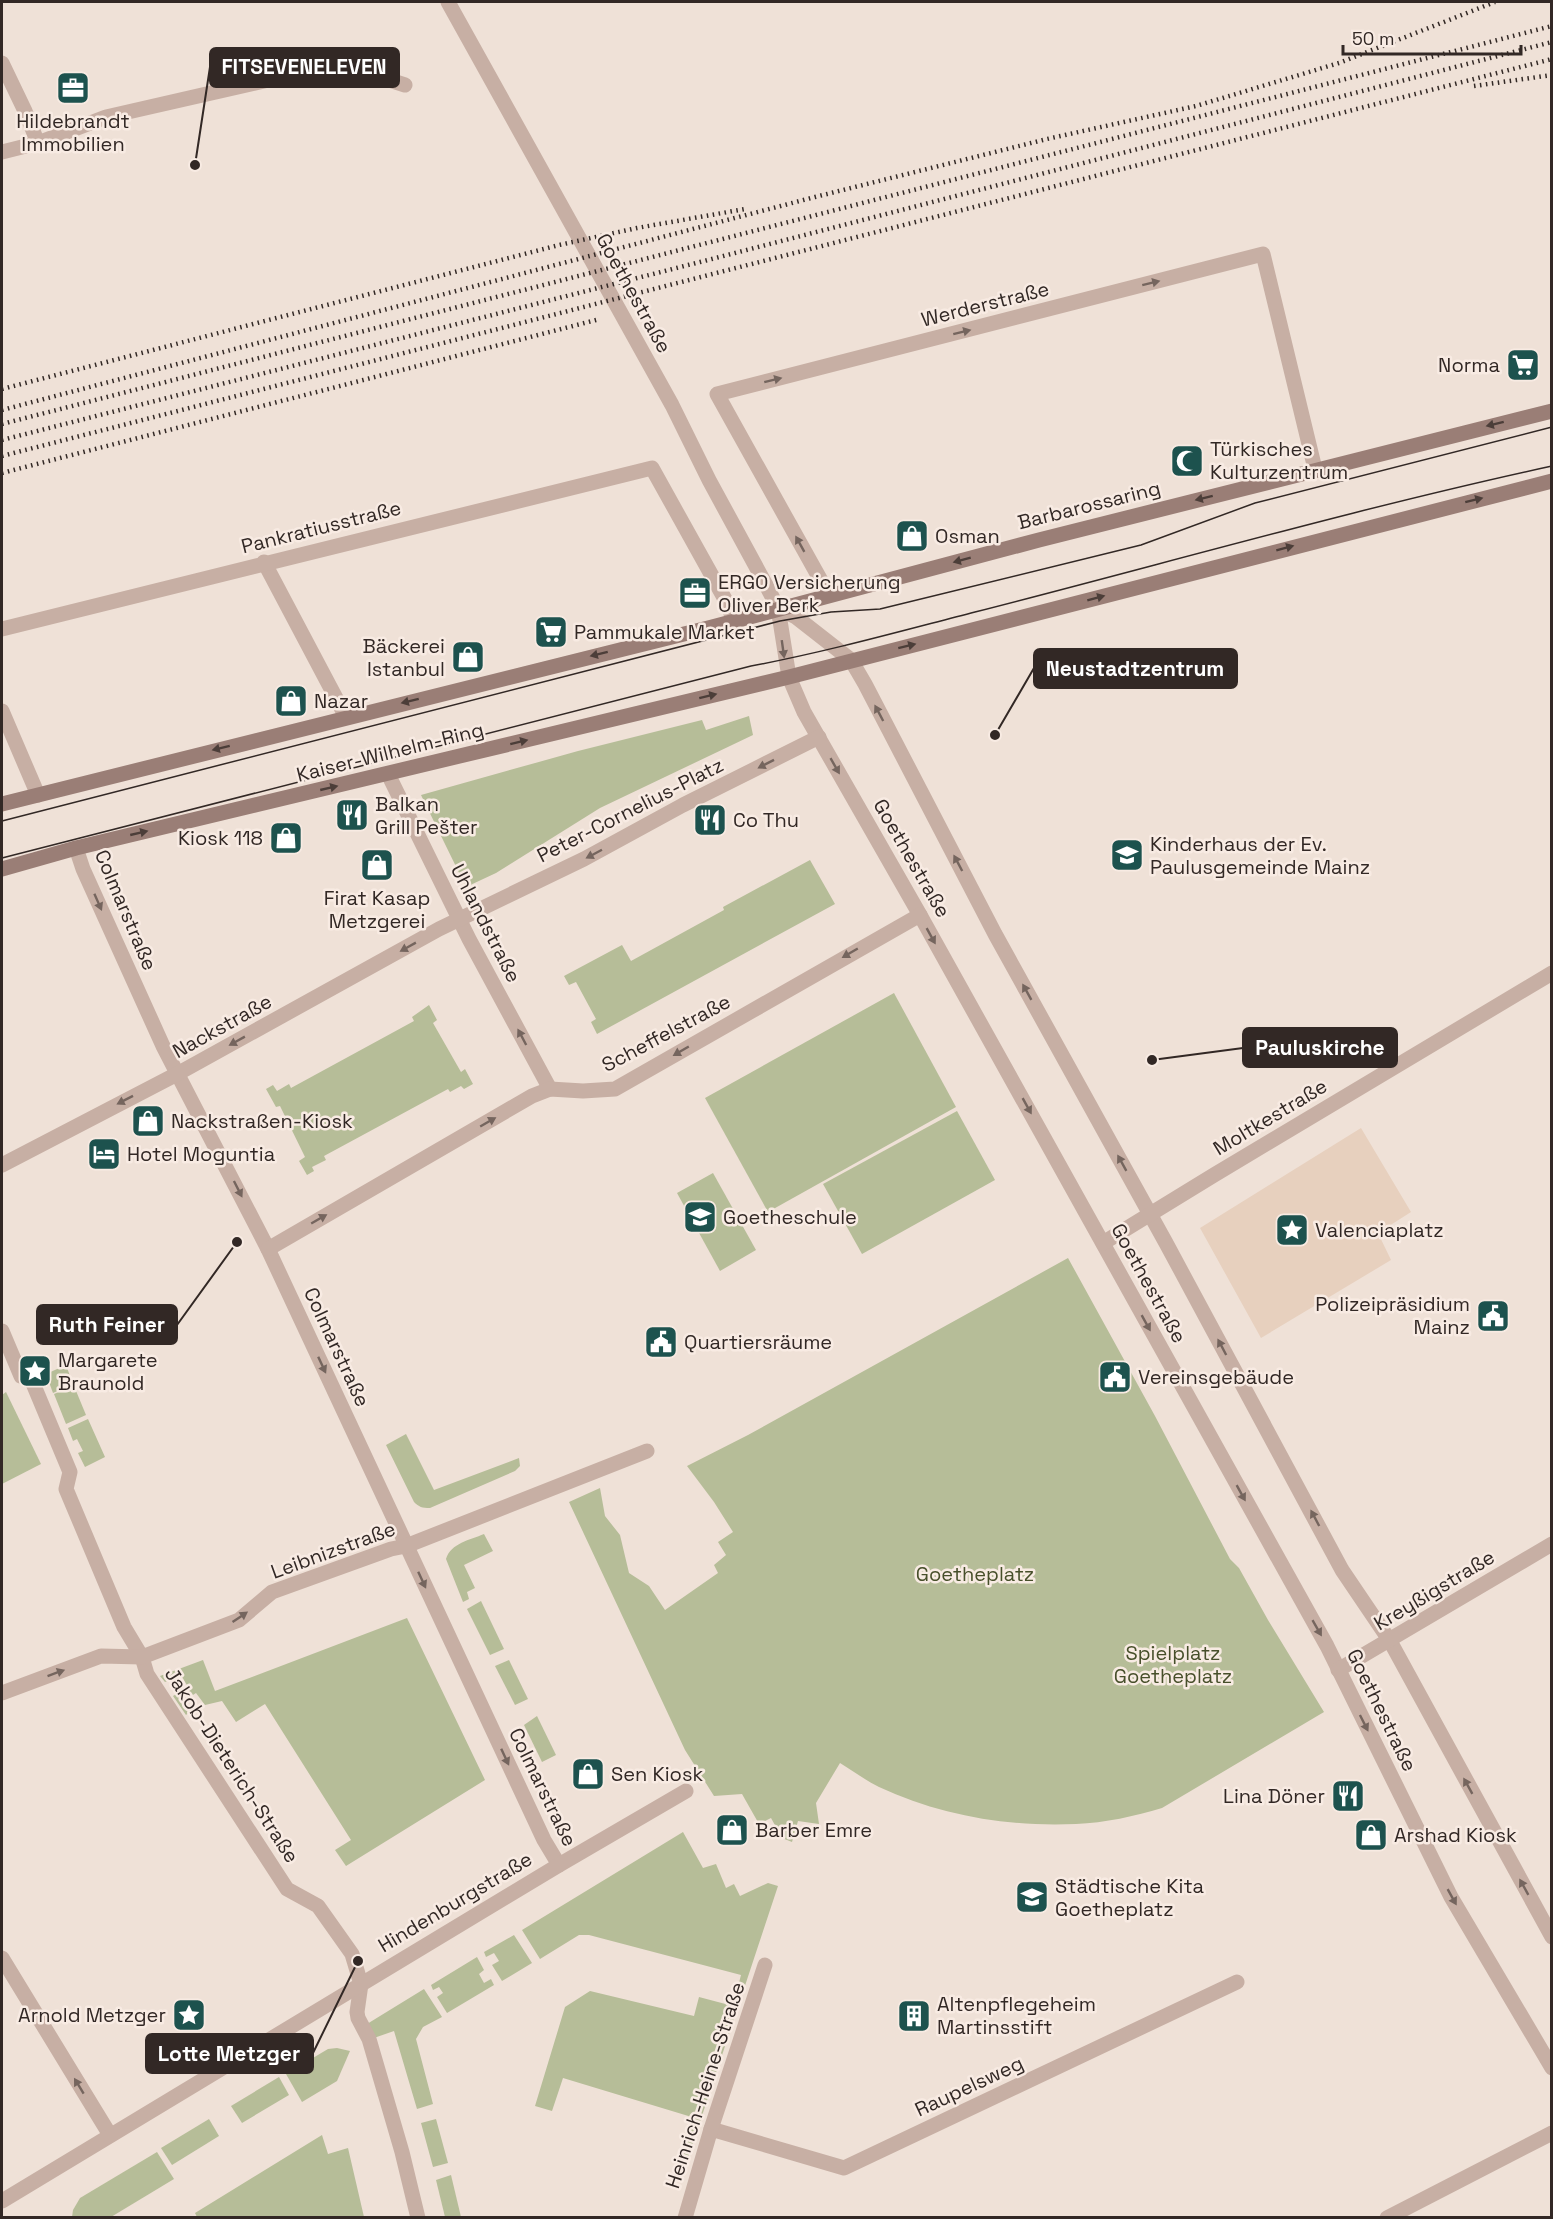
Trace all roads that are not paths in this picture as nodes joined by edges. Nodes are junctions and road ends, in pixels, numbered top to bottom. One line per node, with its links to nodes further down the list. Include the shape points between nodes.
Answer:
1 (448, 2): 11 (street, Goethestraße, via 672,405)
2 (2, 63): 4 (street)
3 (405, 85): 4 (street, via 333,68 303,72 106,117)
4 (38, 143): 5 (street)
5 (2, 152)
6 (1551, 411): 7 (street, Barbarossaring, one-way to 7)
7 (1315, 469): 10 (street, Barbarossaring, one-way to 10); 10 (street, Werderstraße, one-way to 7, via 717,394 1263,254)
8 (1551, 481): 14 (street, one-way to 8)
9 (264, 562): 12 (street, Pankratiusstraße, via 651,468); 13 (street, Pankratiusstraße); 17 (street)
10 (829, 595): 11 (street, Barbarossaring)
11 (778, 608): 12 (street); 14 (street, Goethestraße, via 796,617); 15 (street, Goethestraße, one-way to 15)
12 (734, 621): 17 (street, one-way to 17)
13 (2, 629)
14 (850, 660): 15 (street); 30 (street, Goethestraße, one-way to 14)
15 (789, 677): 18 (street, Goethestraße); 19 (street, Kaiser-Wilhelm-Ring, one-way to 15)
16 (2, 711): 20 (street)
17 (346, 717): 20 (street, one-way to 20)
18 (819, 737): 24 (street, Goethestraße, one-way to 24); 25 (street, Peter-Cornelius-Platz, one-way to 25)
19 (388, 774): 22 (street, Kaiser-Wilhelm-Ring, one-way to 19); 25 (street, Uhlandstraße)
20 (38, 795): 21 (street)
21 (2, 804)
22 (76, 848): 23 (street, Kaiser-Wilhelm-Ring); 27 (street, Colmarstraße, one-way to 27)
23 (2, 869)
24 (920, 915): 28 (street, Scheffelstraße, one-way to 28, via 615,1089); 31 (street, Goethestraße, one-way to 31)
25 (459, 919): 27 (street, Nackstraße, one-way to 27); 28 (street, Uhlandstraße, one-way to 25)
26 (1551, 973): 30 (street, Moltkestraße)
27 (177, 1074): 29 (street, Nackstraße, one-way to 29); 32 (street, Colmarstraße, one-way to 32)
28 (550, 1089): 32 (street, Scheffelstraße, one-way to 28)
29 (2, 1164)
30 (1150, 1214): 31 (street, Moltkestraße); 37 (street, Goethestraße, one-way to 30, via 1342,1570)
31 (1103, 1243): 39 (street, Goethestraße, one-way to 39)
32 (268, 1249): 36 (street, Colmarstraße, one-way to 36)
33 (2, 1331): 38 (street, Jakob-Dieterich-Straße, via 21,1376 27,1376 36,1391 70,1472 66,1490 124,1627)
34 (647, 1451): 36 (street, Leibnizstraße)
35 (1551, 1544): 37 (street, Kreyßigstraße)
36 (406, 1546): 38 (street, Leibnizstraße, one-way to 36, via 238,1620 272,1592); 42 (street, Colmarstraße, one-way to 42, via 544,1840)
37 (1390, 1641): 39 (street, Kreyßigstraße); 43 (street, Goethestraße, one-way to 37)
38 (142, 1657): 40 (street, Leibnizstraße, one-way to 38, via 101,1656); 47 (street, Jakob-Dieterich-Straße, via 147,1674 287,1889 318,1906 352,1954)
39 (1338, 1670): 48 (street, Goethestraße, one-way to 48, via 1451,1897)
40 (2, 1693)
41 (686, 1791): 42 (street, Hindenburgstraße)
42 (559, 1864): 47 (street, Hindenburgstraße)
43 (1551, 1937)
44 (2, 1958): 51 (street, one-way to 44)
45 (765, 1965): 49 (street, Heinrich-Heine-Straße)
46 (1237, 1982): 49 (street, Raupelsweg, via 844,2168)
47 (361, 1984): 51 (street, Hindenburgstraße); 53 (street, Jakob-Dieterich-Straße, via 358,2018 369,2039)
48 (1551, 2067)
49 (711, 2129): 54 (street, Heinrich-Heine-Straße)
50 (1551, 2133): 55 (street)
51 (110, 2135): 52 (street, Hindenburgstraße)
52 (2, 2201)
53 (418, 2217)
54 (686, 2217)
55 (1387, 2217)

